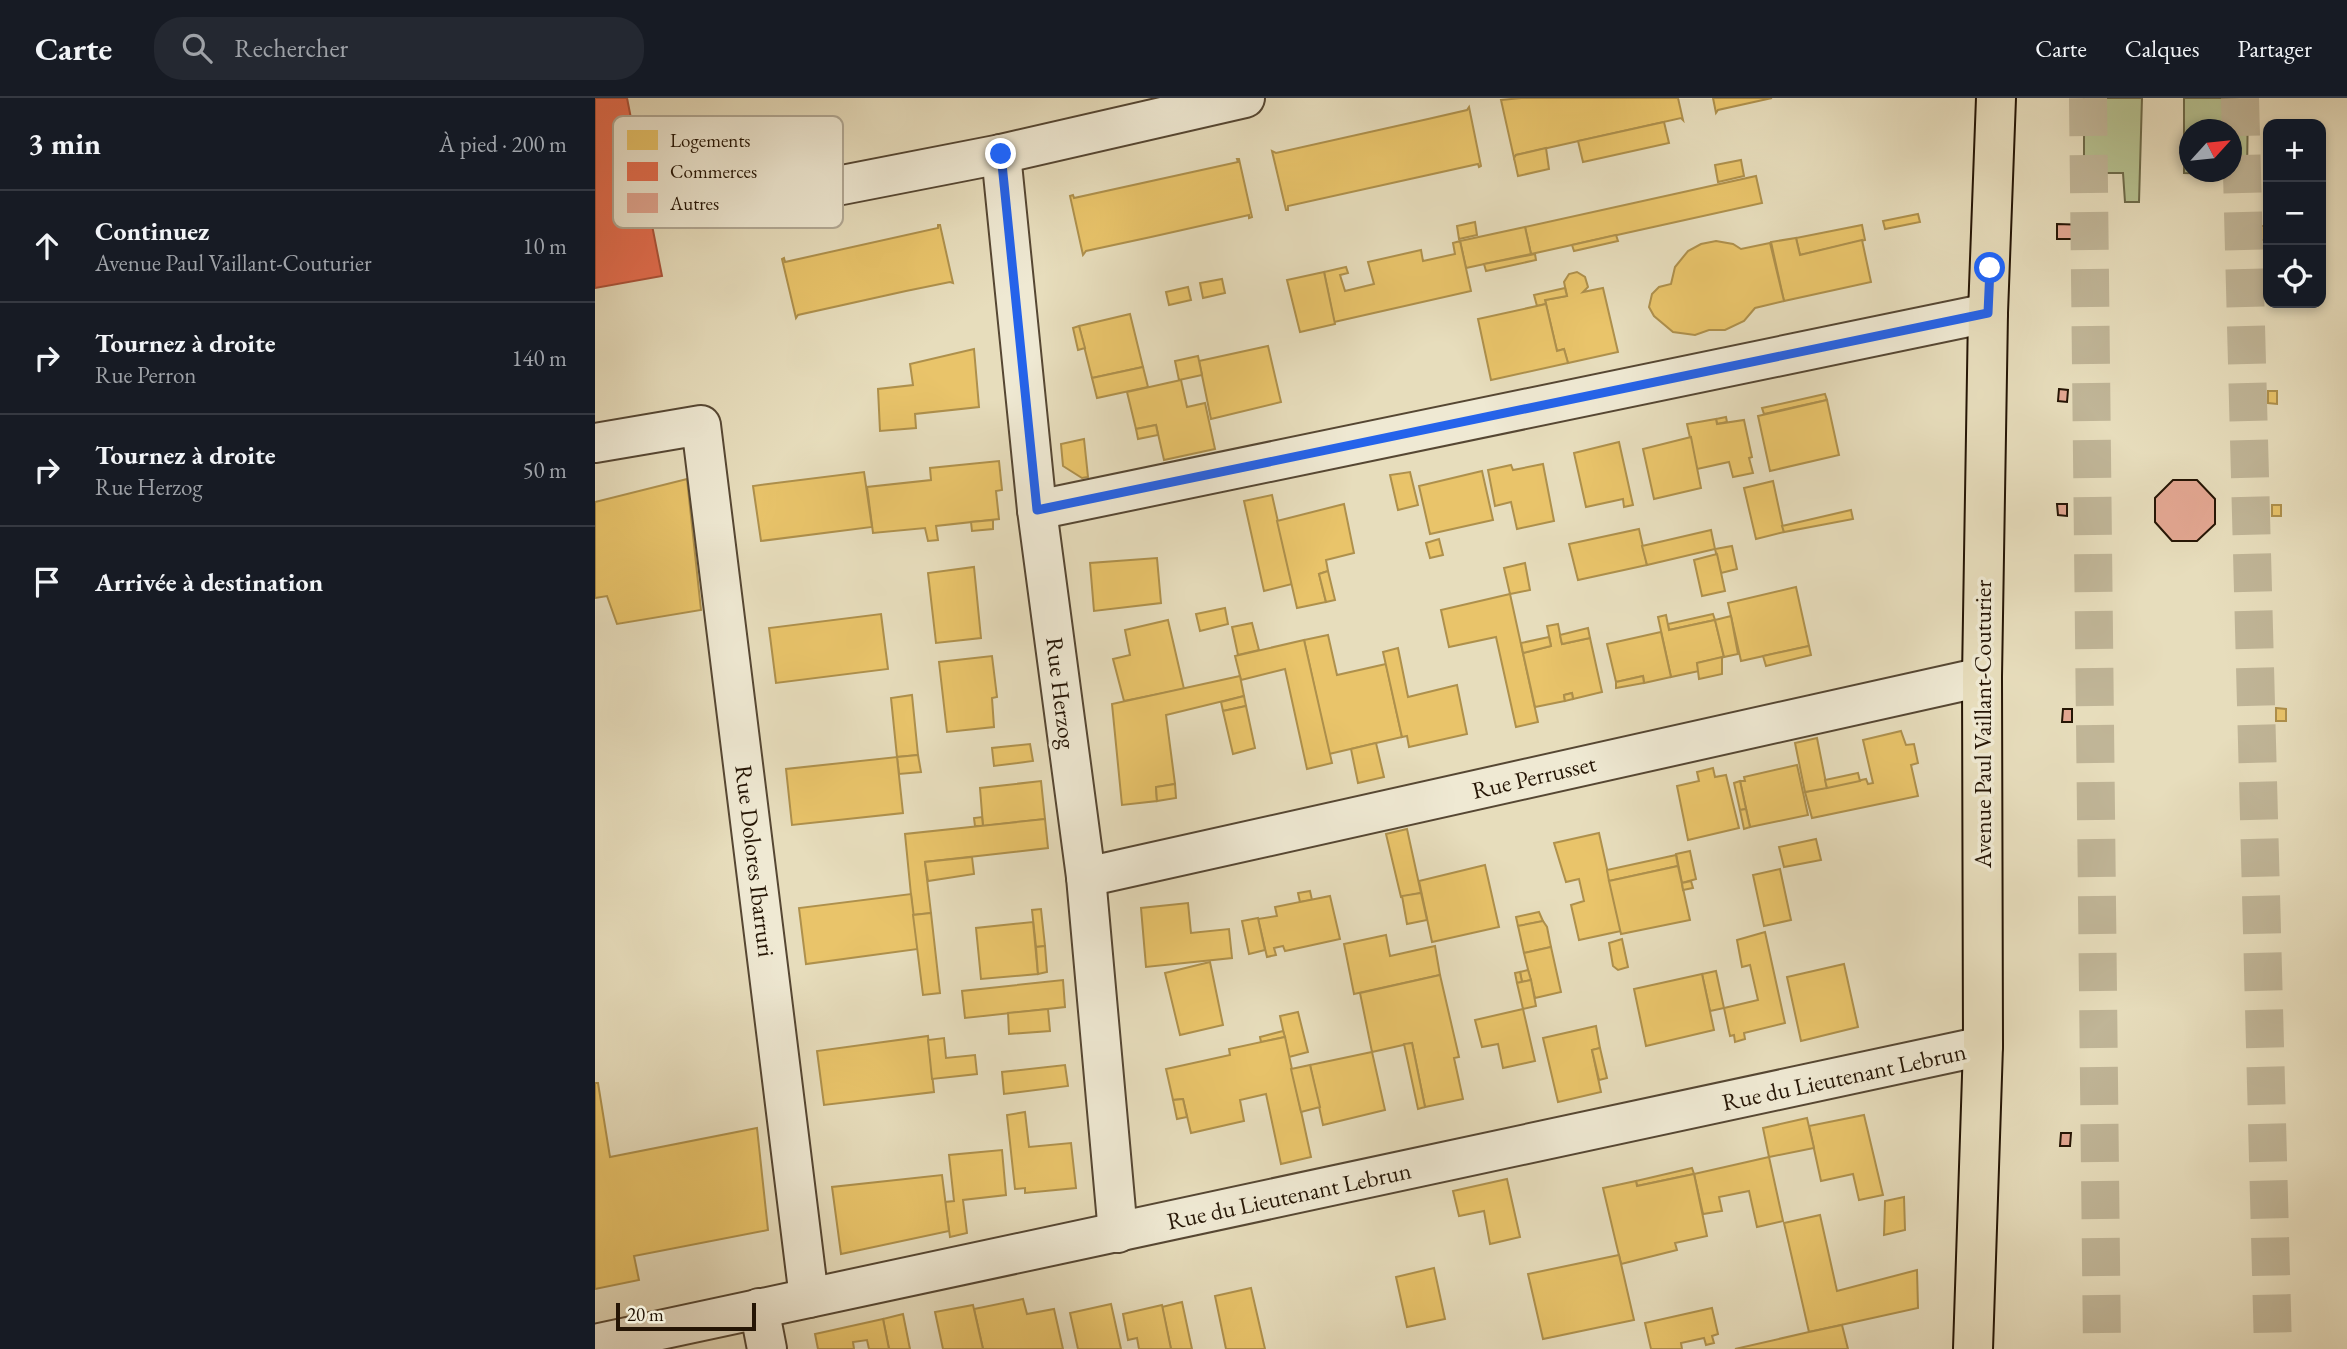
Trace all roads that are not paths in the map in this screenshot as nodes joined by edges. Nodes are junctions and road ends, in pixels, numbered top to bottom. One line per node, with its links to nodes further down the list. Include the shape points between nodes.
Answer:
1 (1245, 98): 3 (street)
2 (1996, 98): 5 (main road, Avenue Paul Vaillant-Couturier)
3 (1001, 154): 4 (street); 7 (street, Rue Herzog)
4 (843, 185)
5 (1988, 313): 7 (street); 8 (main road, Avenue Paul Vaillant-Couturier)
6 (595, 443): 12 (street, Rue Dolores Ibarruri, via 701,425)
7 (1037, 510): 9 (street, Rue Herzog)
8 (1982, 677): 9 (street, Rue Perrusset); 10 (main road, Avenue Paul Vaillant-Couturier)
9 (1086, 877): 11 (street, Rue Herzog)
10 (1983, 1046): 11 (street, Rue du Lieutenant Lebrun); 16 (main road, Avenue Paul Vaillant-Couturier)
11 (1118, 1233): 12 (street, Rue du Lieutenant Lebrun)
12 (809, 1298): 13 (street, Rue du Lieutenant Lebrun)
13 (759, 1308): 14 (street, Rue du Lieutenant Lebrun); 15 (street)
14 (595, 1344)
15 (767, 1349)
16 (1973, 1349)

